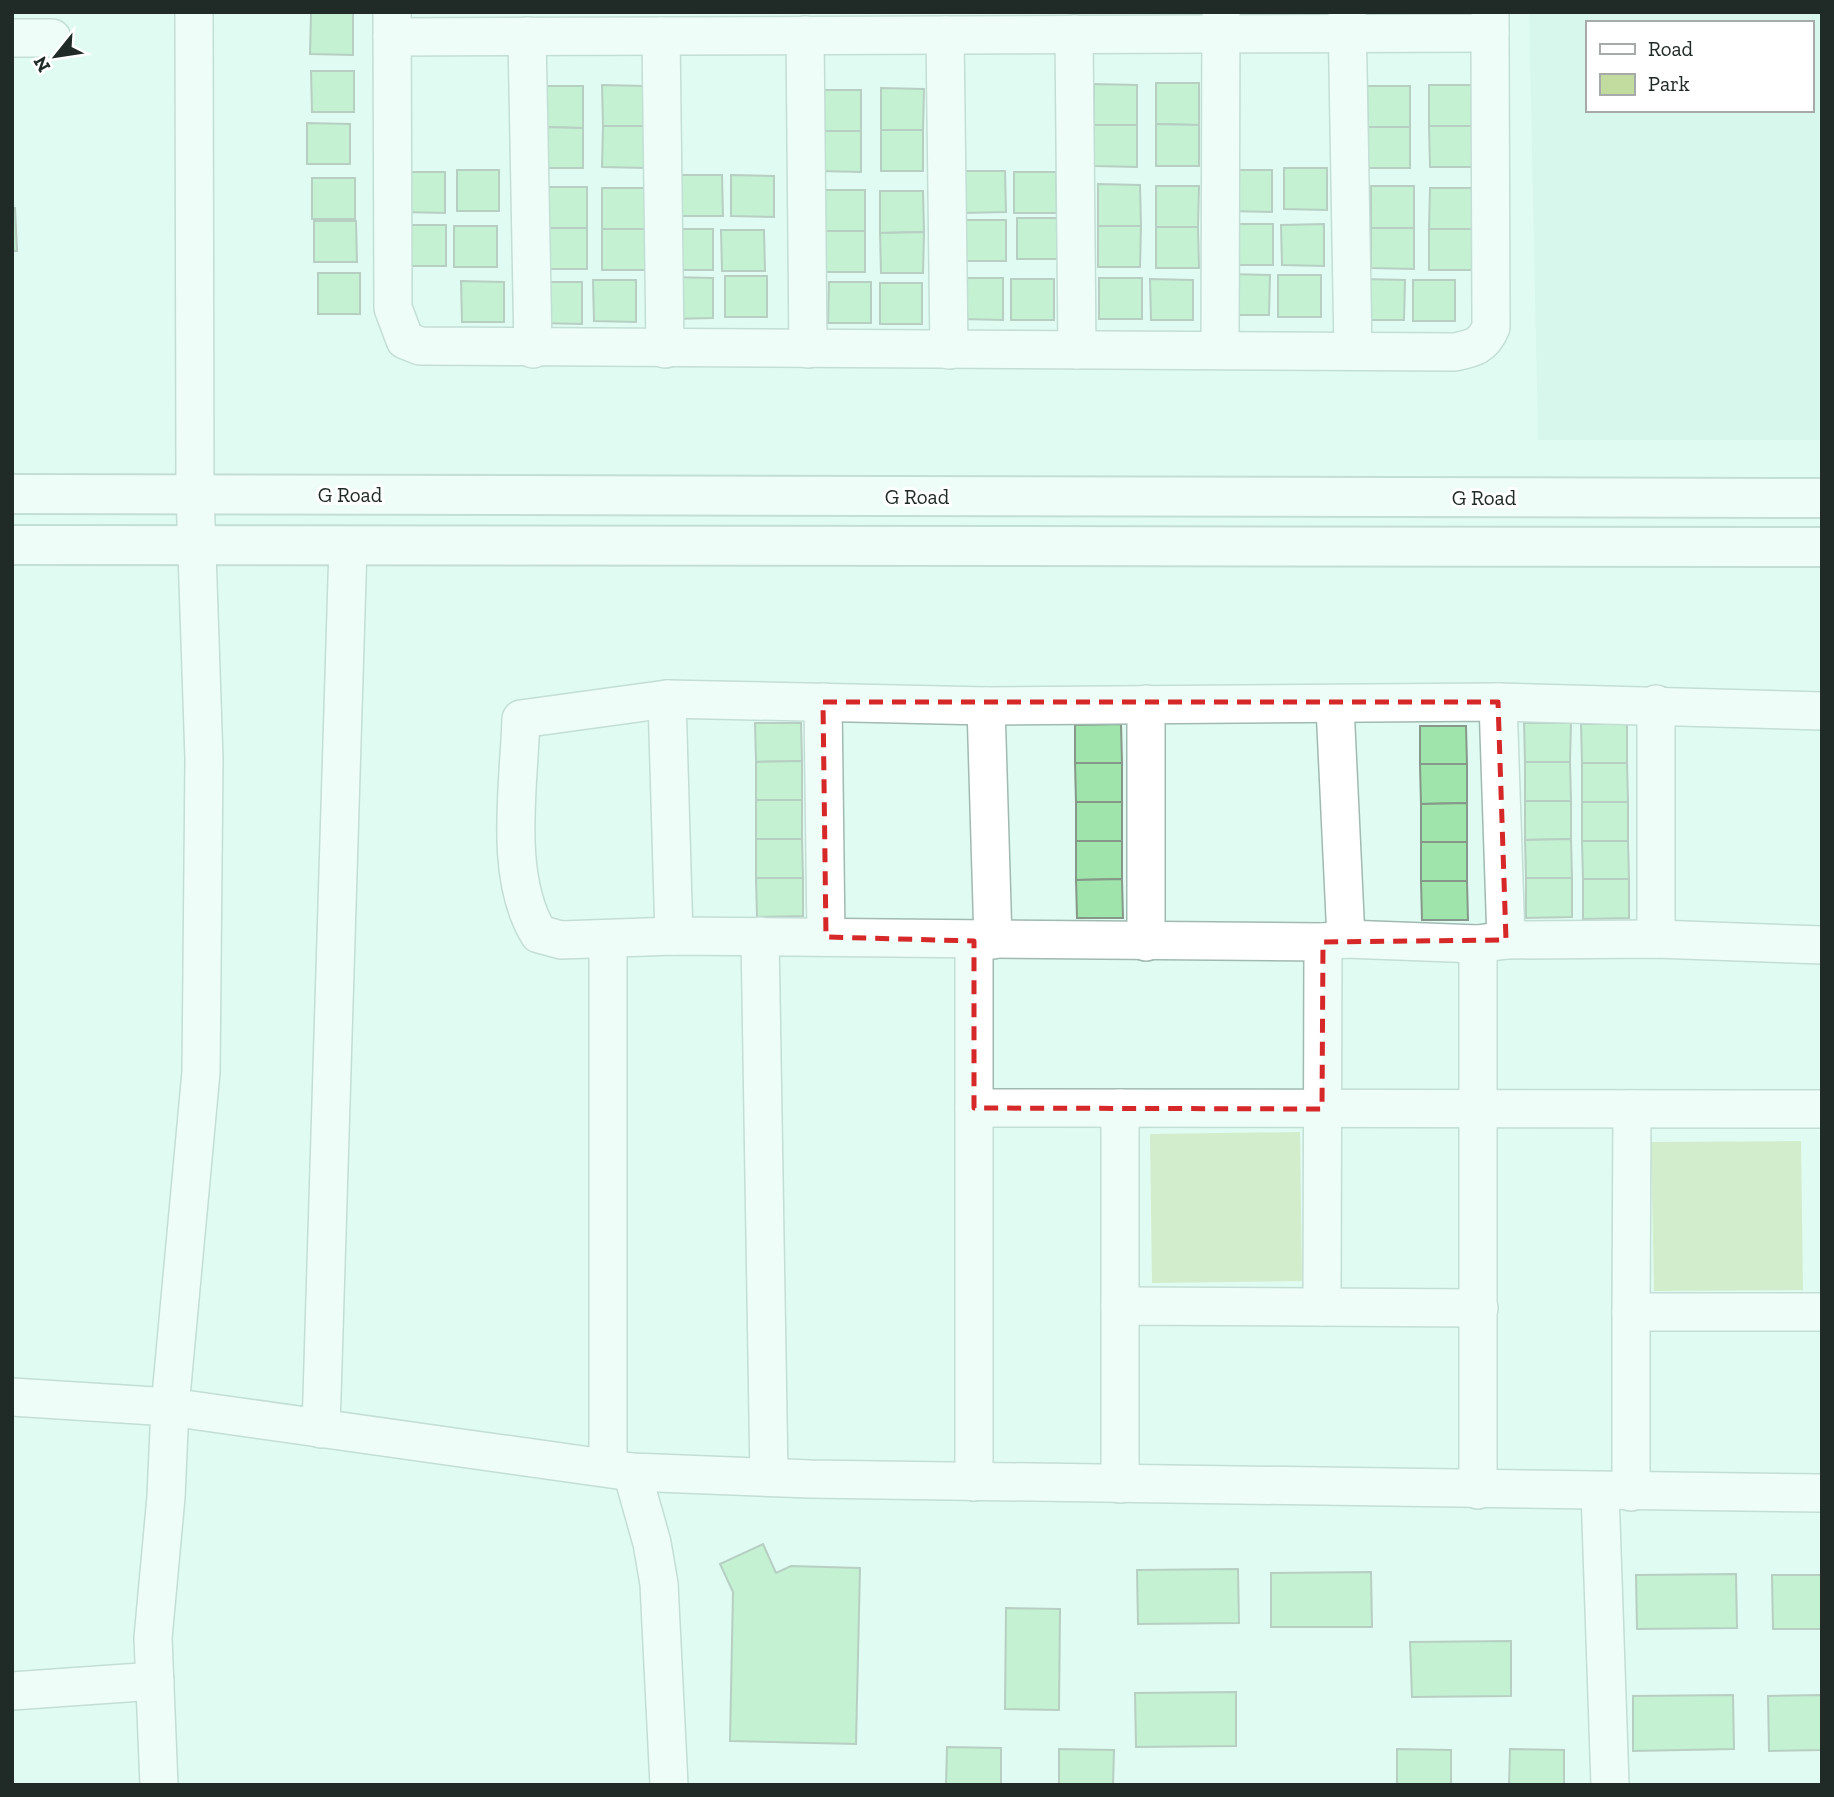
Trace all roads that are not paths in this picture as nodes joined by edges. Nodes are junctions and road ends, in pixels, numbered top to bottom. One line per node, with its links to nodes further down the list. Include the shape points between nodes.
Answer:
1 (194, 12): 24 (street)
2 (1018, 23): 9 (street); 11 (street)
3 (1347, 23): 4 (street); 8 (street); 22 (street)
4 (1490, 23): 22 (street, via 1490,327 1486,339 1475,348 1455,352)
5 (392, 24): 12 (street); 16 (street, via 393,308 399,329 405,340 420,346)
6 (737, 24): 10 (street); 13 (street)
7 (871, 24): 10 (street); 11 (street)
8 (1222, 24): 9 (street); 21 (street)
9 (1074, 34): 20 (street)
10 (805, 35): 18 (street)
11 (945, 35): 19 (street)
12 (527, 36): 13 (street); 16 (street)
13 (661, 36): 17 (street)
14 (12, 38): 15 (street)
15 (52, 38)
16 (533, 349): 17 (street)
17 (665, 349): 18 (street)
18 (808, 349): 19 (street)
19 (949, 350): 20 (street)
20 (1077, 350): 21 (street)
21 (1220, 351): 22 (street)
22 (1353, 351)
23 (12, 494): 24 (street, G Road)
24 (195, 494): 25 (street, G Road); 27 (street)
25 (1822, 498)
26 (12, 545): 27 (street)
27 (197, 546): 28 (street); 60 (street, via 204,759 201,1072)
28 (348, 546): 29 (street); 61 (street)
29 (1822, 547)
30 (667, 699): 31 (street); 38 (street); 41 (street, via 520,719 517,860 529,918 539,934 561,940)
31 (823, 702): 35 (street); 40 (street)
32 (1499, 702): 34 (street); 36 (street); 46 (street)
33 (1146, 704): 35 (street); 36 (street); 45 (street)
34 (1656, 704): 37 (street); 42 (street)
35 (986, 706): 43 (street)
36 (1335, 706): 44 (street)
37 (1822, 711)
38 (674, 936): 39 (street); 41 (street)
39 (760, 936): 40 (street); 63 (street)
40 (826, 937): 43 (street)
41 (608, 939): 62 (street)
42 (1656, 939): 46 (street); 47 (street)
43 (984, 941): 45 (street); 48 (street)
44 (1334, 941): 45 (street); 46 (street); 51 (street)
45 (1146, 942)
46 (1492, 942): 50 (street)
47 (1822, 945)
48 (974, 1108): 49 (street); 64 (street)
49 (1120, 1108): 51 (street); 54 (street)
50 (1479, 1108): 51 (street); 52 (street); 56 (street)
51 (1322, 1109): 55 (street)
52 (1632, 1109): 53 (street); 57 (street)
53 (1822, 1110)
54 (1120, 1306): 55 (street); 65 (street)
55 (1322, 1307): 56 (street)
56 (1479, 1308): 66 (street)
57 (1631, 1312): 58 (street); 67 (street)
58 (1822, 1312)
59 (12, 1397): 60 (street)
60 (170, 1406): 61 (street); 69 (street, via 153,1638)
61 (321, 1429): 62 (street)
62 (620, 1470): 63 (street); 72 (street, via 652,1543 659,1584)
63 (769, 1477): 64 (street)
64 (974, 1482): 65 (street)
65 (1120, 1484): 66 (street)
66 (1479, 1490): 67 (street)
67 (1615, 1492): 68 (street); 73 (street, via 1599,1550)
68 (1822, 1493)
69 (155, 1681): 70 (street); 71 (street)
70 (12, 1691)
71 (159, 1785)
72 (669, 1785)
73 (1610, 1785)

